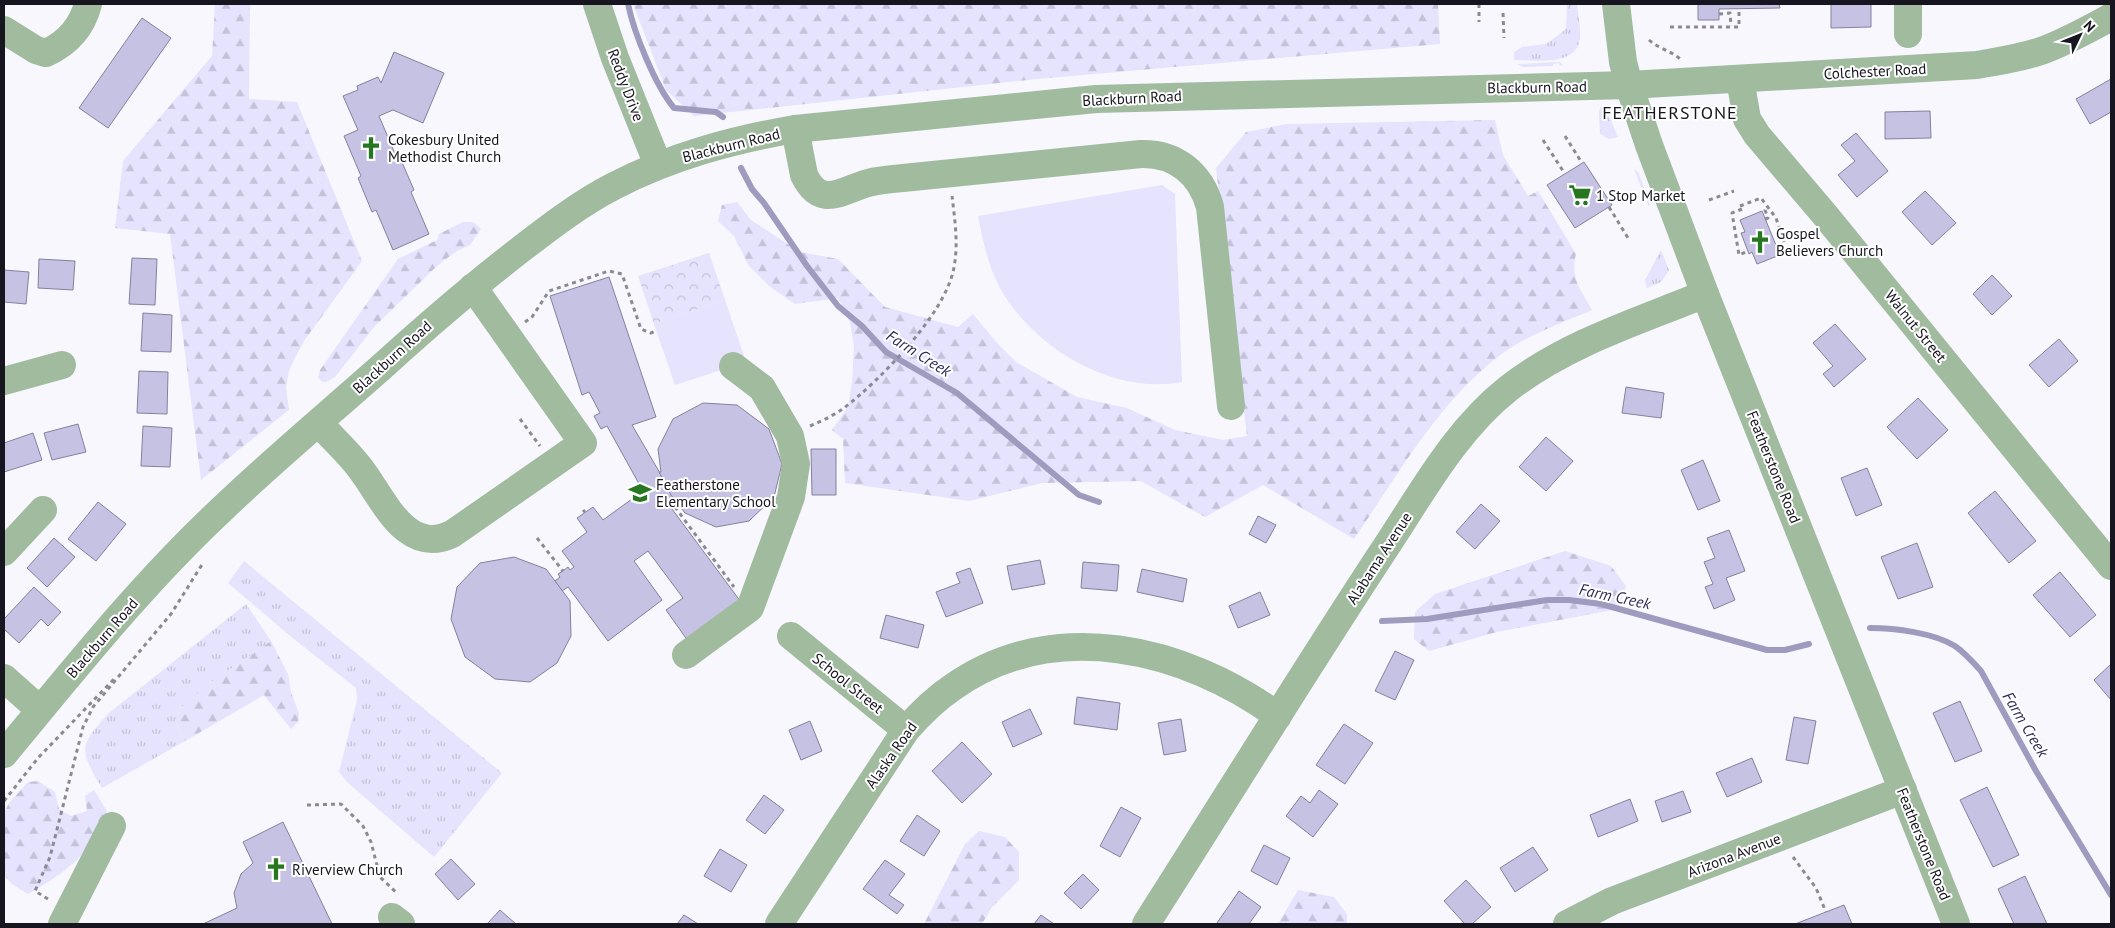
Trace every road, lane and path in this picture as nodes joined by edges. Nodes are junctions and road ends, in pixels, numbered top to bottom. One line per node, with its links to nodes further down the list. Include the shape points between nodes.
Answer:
1 (88, 4): 13 (street, via 84,20 65,42 46,53)
2 (597, 4): 22 (street, Reddy Drive)
3 (1479, 4): 10 (path)
4 (1616, 4): 17 (street, Featherstone Road)
5 (1908, 4): 14 (street)
6 (1739, 9): 11 (path, via 1739,27)
7 (1503, 13): 15 (path)
8 (1719, 14): 11 (path, via 1730,14)
9 (2111, 17): 16 (street, Colchester Road, via 2042,51 2014,59 1943,67)
10 (1479, 22)
11 (1731, 26): 12 (path)
12 (1670, 27)
13 (4, 30)
14 (1908, 34)
15 (1504, 38)
16 (1740, 79): 17 (street, Colchester Road); 48 (street, Walnut Street, via 1747,119 1757,135)
17 (1629, 85): 18 (street, Blackburn Road, via 1096,99); 34 (street, Featherstone Road)
18 (796, 129): 22 (street, Blackburn Road, via 701,149); 23 (street, via 807,182 828,196 866,183)
19 (1564, 136): 21 (path)
20 (1543, 140): 24 (path)
21 (1582, 163)
22 (658, 165): 33 (street, Blackburn Road, via 585,203)
23 (949, 173): 40 (street, via 1149,154 1173,159 1188,170 1205,190 1210,207); 42 (path, via 956,228 953,272 935,313 892,363 844,408)
24 (1565, 174)
25 (1734, 191): 26 (path)
26 (1709, 200)
27 (1766, 206): 29 (path, via 1768,218); 31 (path, via 1776,218); 32 (path, via 1761,198 1732,213 1739,255)
28 (1609, 207): 30 (path)
29 (1765, 219)
30 (1628, 238)
31 (1784, 242)
32 (1748, 251)
33 (473, 287): 41 (street, Blackburn Road); 41 (street, via 583,443 452,534 434,540 420,538 400,524 359,467)
34 (1705, 294): 56 (street, Alabama Avenue, via 1550,359 1507,389 1478,416 1452,447); 59 (street, Featherstone Road)
35 (520, 325): 36 (path, via 532,317 549,291 609,272 622,274 641,329 651,333)
36 (656, 331)
37 (62, 365): 39 (street)
38 (734, 366): 42 (street, via 762,388)
39 (4, 381)
40 (1231, 406)
41 (319, 423): 55 (street, Blackburn Road, via 219,511 126,609)
42 (788, 433): 50 (street, via 796,464 791,496)
43 (675, 507): 50 (path)
44 (43, 510): 46 (street)
45 (538, 538): 49 (path)
46 (4, 552)
47 (204, 561): 53 (path, via 171,614)
48 (2111, 566)
49 (563, 571)
50 (750, 608): 52 (street)
51 (791, 636): 57 (street, School Street)
52 (686, 654)
53 (131, 662): 60 (path, via 45,751); 64 (path, via 93,707 83,727 50,857)
54 (4, 678): 55 (street)
55 (40, 710): 58 (street, Blackburn Road)
56 (1278, 716): 57 (street, Alaska Road, via 1222,680 1186,665 1148,654 1079,646 1013,657 982,670 927,707); 69 (street, Alabama Avenue)
57 (906, 730): 68 (street, Alaska Road)
58 (4, 754)
59 (1903, 790): 70 (street, Arizona Avenue, via 1612,901); 71 (street, Featherstone Road)
60 (4, 801)
61 (307, 805): 66 (path, via 341,804 358,818 369,838 380,877)
62 (112, 826): 67 (street)
63 (1790, 855): 65 (path, via 1816,888)
64 (35, 892)
65 (1826, 912)
66 (399, 914)
67 (62, 924)
68 (779, 924)
69 (1146, 924)
70 (1567, 924)
71 (1956, 924)

